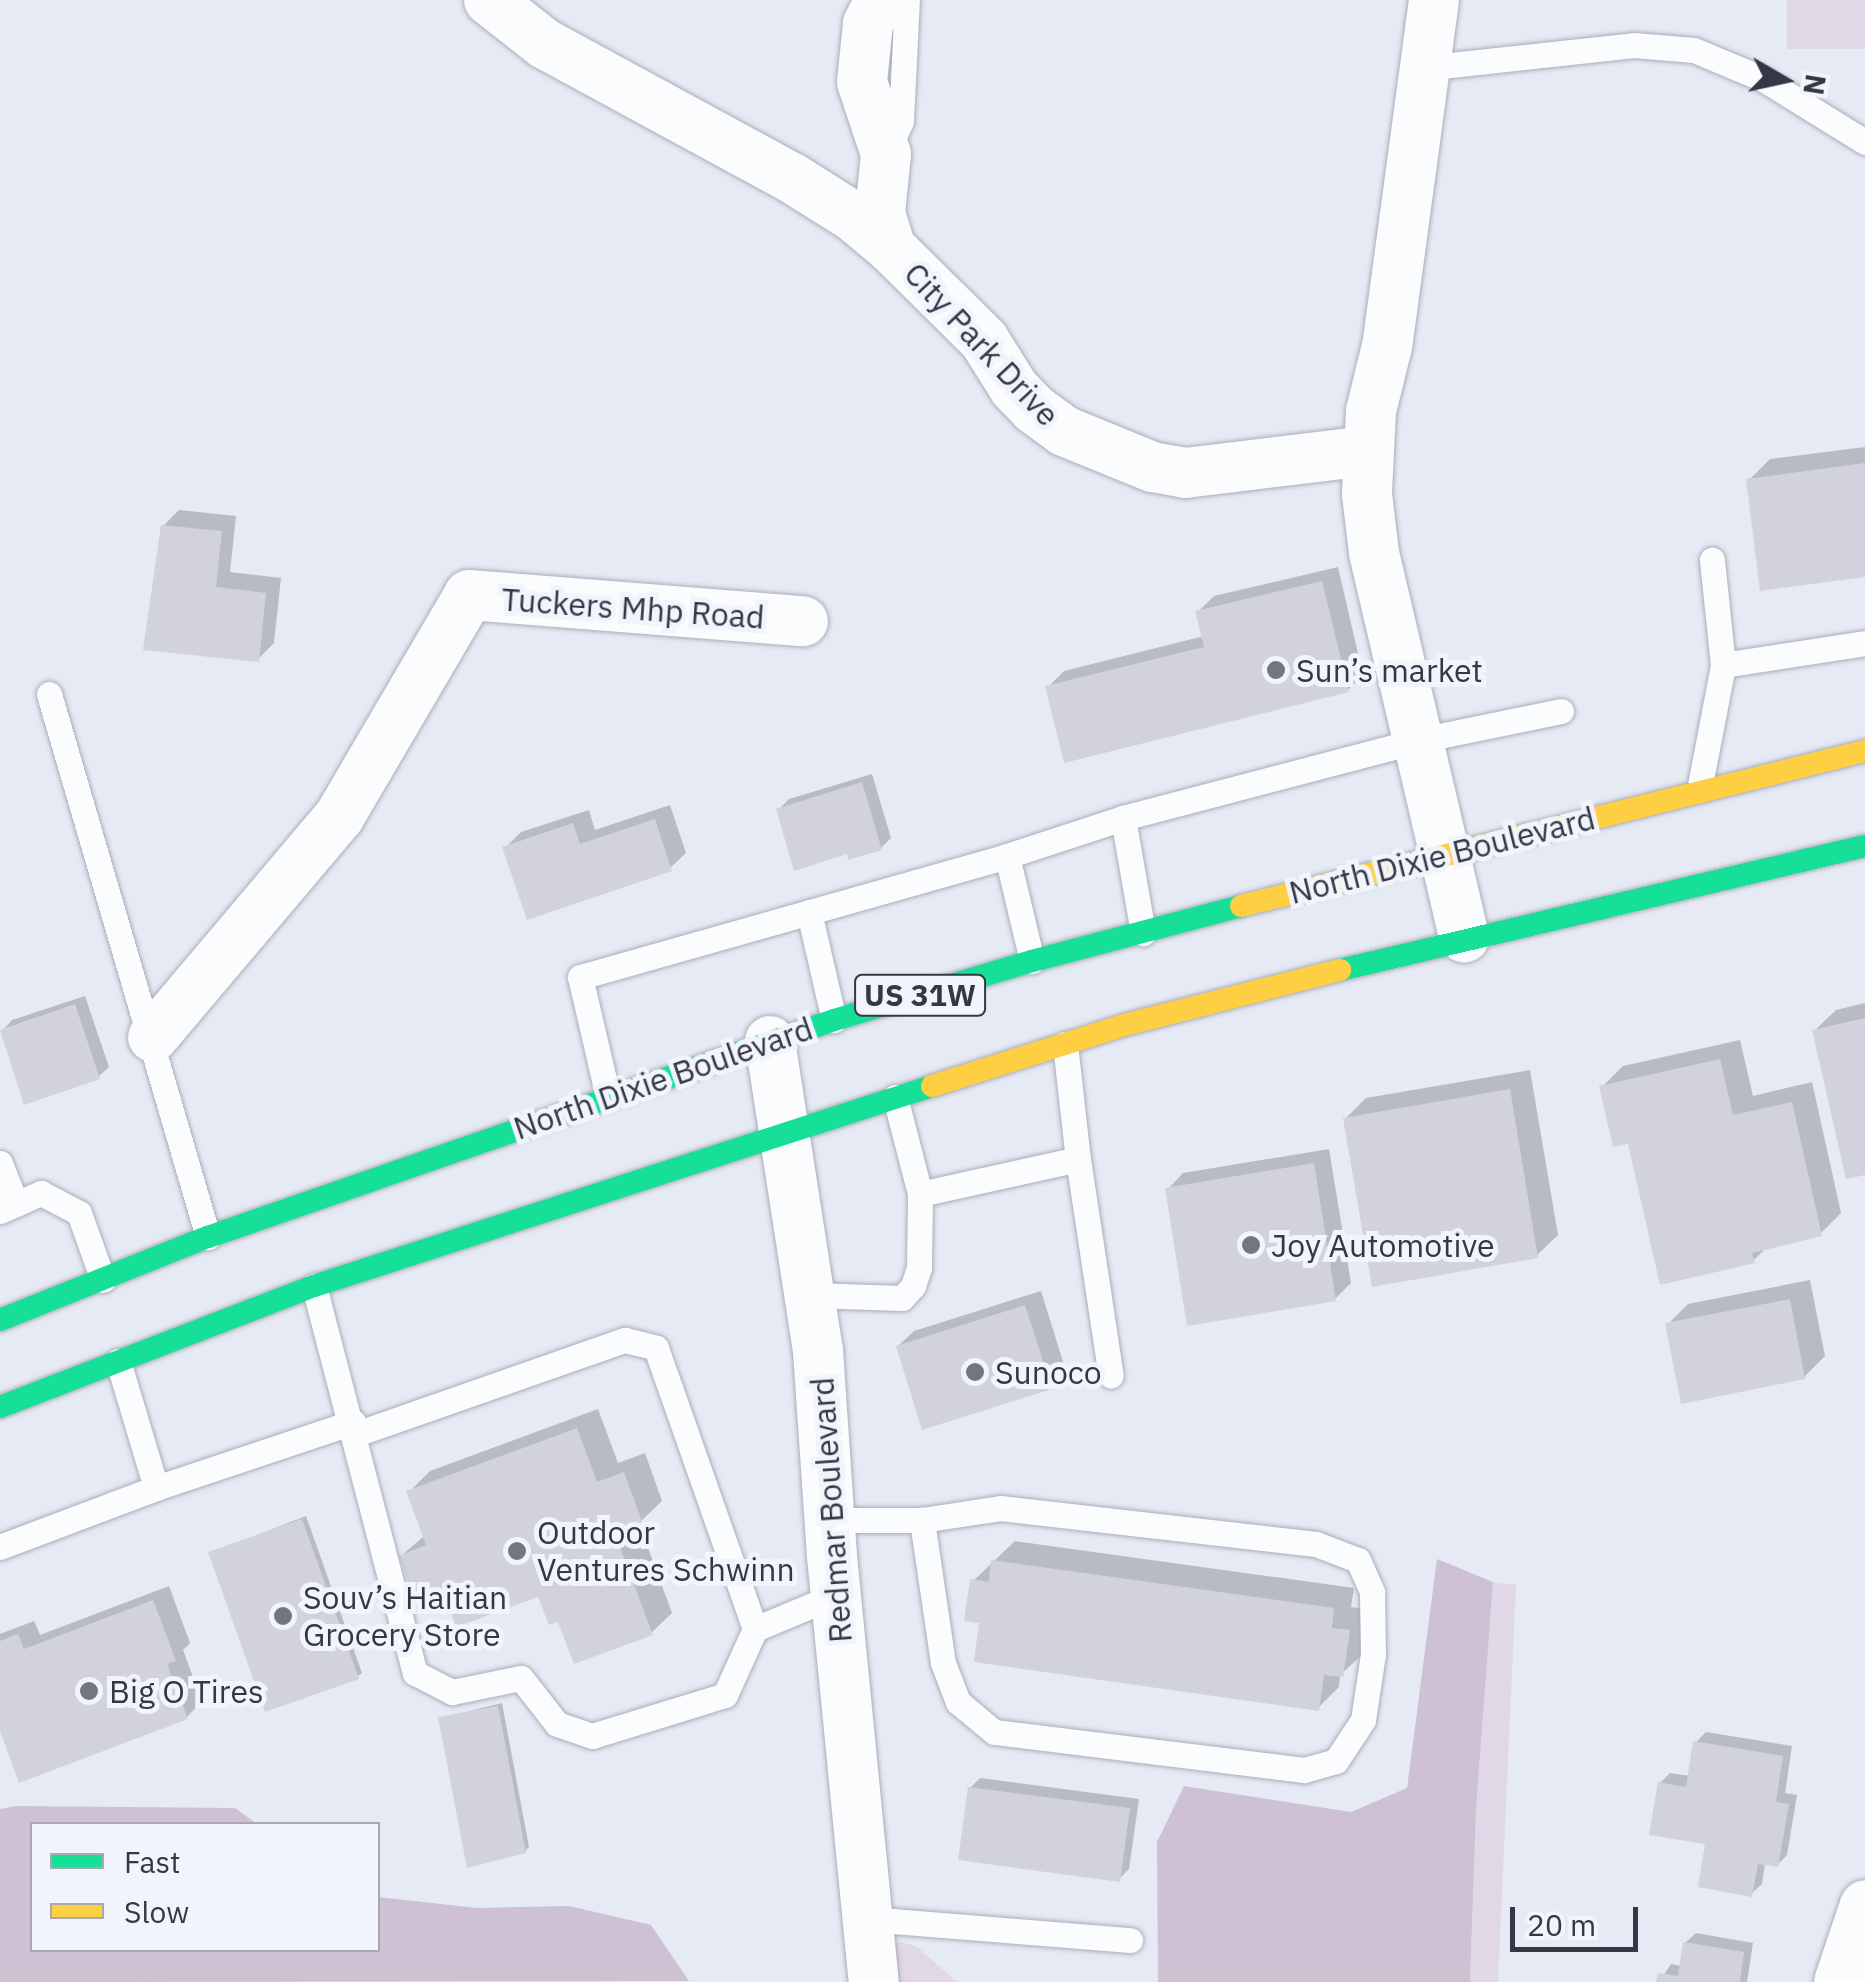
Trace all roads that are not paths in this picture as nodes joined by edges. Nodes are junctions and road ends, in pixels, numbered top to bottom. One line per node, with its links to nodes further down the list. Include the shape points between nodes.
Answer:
1 (489, 0): 8 (street, City Park Drive, via 545,44 792,178)
2 (880, 0): 7 (street, City Park Drive, via 868,24 862,82)
3 (907, 0): 7 (lane, via 901,120)
4 (1434, 0): 5 (street)
5 (1423, 68): 6 (lane, via 1634,45 1694,50 1763,79); 9 (street)
6 (1865, 142)
7 (886, 154): 8 (street, City Park Drive, via 880,214)
8 (891, 248): 9 (street, City Park Drive, via 984,340 1014,388 1064,431 1152,467 1185,473)
9 (1367, 451): 16 (street, via 1374,553)
10 (1712, 560): 13 (lane)
11 (803, 621): 28 (street, Tuckers Mhp Road, via 469,595 339,817)
12 (1865, 643): 13 (lane)
13 (1723, 665): 18 (lane)
14 (49, 694): 28 (lane)
15 (1561, 711): 16 (lane)
16 (1420, 740): 19 (lane); 21 (street)
17 (1865, 751): 18 (highway, North Dixie Boulevard / US 31W)
18 (1699, 790): 21 (highway, North Dixie Boulevard / US 31W)
19 (1123, 818): 22 (lane); 24 (lane)
20 (1865, 846): 25 (highway, US 31W)
21 (1445, 853): 24 (highway, North Dixie Boulevard / US 31W); 25 (street)
22 (1007, 856): 23 (lane); 26 (lane)
23 (809, 912): 27 (lane); 31 (lane, via 580,977)
24 (1143, 933): 26 (highway, North Dixie Boulevard / US 31W)
25 (1464, 938): 30 (highway, US 31W)
26 (1032, 962): 27 (highway, North Dixie Boulevard / US 31W)
27 (834, 1020): 29 (highway, North Dixie Boulevard / US 31W)
28 (153, 1036): 38 (lane)
29 (770, 1041): 31 (highway, North Dixie Boulevard / US 31W); 33 (street, Redmar Boulevard)
30 (1064, 1044): 32 (highway, US 31W); 34 (lane)
31 (608, 1097): 38 (highway, North Dixie Boulevard / US 31W)
32 (894, 1098): 33 (highway, US 31W); 36 (lane)
33 (787, 1131): 40 (highway, US 31W); 41 (street, Redmar Boulevard)
34 (1078, 1159): 36 (lane); 44 (lane)
35 (0, 1162): 37 (lane)
36 (920, 1194): 41 (lane, via 919,1268 902,1298)
37 (8, 1208): 39 (lane, via 40,1193 78,1214)
38 (208, 1238): 39 (highway, North Dixie Boulevard / US 31W)
39 (103, 1280): 42 (highway, North Dixie Boulevard / US 31W)
40 (314, 1286): 43 (highway, US 31W); 46 (lane)
41 (810, 1295): 48 (street, Redmar Boulevard)
42 (0, 1320)
43 (118, 1362): 45 (highway, US 31W); 47 (lane)
44 (1111, 1376)
45 (0, 1407)
46 (354, 1428): 47 (lane); 52 (lane, via 626,1340 656,1348); 52 (lane, via 414,1673 452,1692 520,1678 557,1724 592,1736 725,1695)
47 (156, 1488): 50 (lane)
48 (830, 1520): 49 (lane); 51 (street, Redmar Boulevard)
49 (922, 1520): 49 (lane, via 1000,1508 1316,1544 1358,1560 1372,1592 1364,1720 1336,1761 1304,1770 994,1732 958,1702 943,1663)
50 (0, 1547)
51 (836, 1595): 52 (lane); 53 (street, Redmar Boulevard)
52 (755, 1629)
53 (868, 1919): 54 (lane); 55 (street, Redmar Boulevard)
54 (1130, 1940)
55 (874, 1982)

